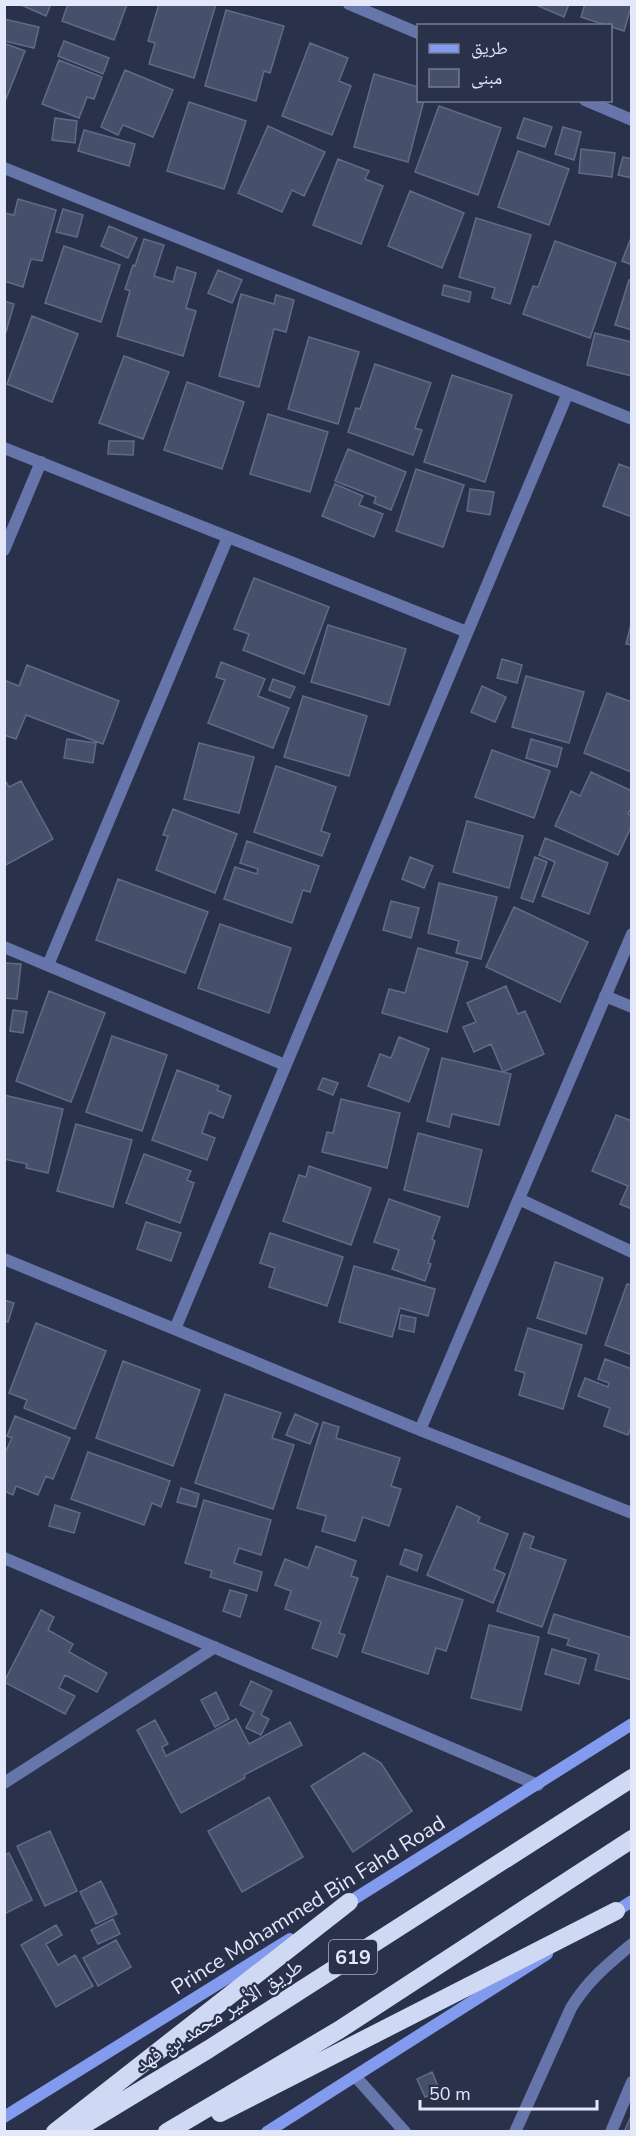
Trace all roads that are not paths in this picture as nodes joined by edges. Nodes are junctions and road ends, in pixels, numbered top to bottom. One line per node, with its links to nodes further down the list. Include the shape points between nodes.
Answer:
1 (350, 4): 2 (street)
2 (417, 33)
3 (590, 102): 4 (street)
4 (632, 120)
5 (4, 168): 6 (street)
6 (567, 395): 7 (street); 12 (street)
7 (632, 419)
8 (4, 448): 9 (street)
9 (41, 462): 10 (street); 11 (street)
10 (228, 537): 12 (street); 15 (street)
11 (4, 550)
12 (467, 632): 18 (street)
13 (632, 934): 16 (street)
14 (4, 947): 15 (street)
15 (48, 965): 18 (street)
16 (605, 996): 17 (street); 19 (street)
17 (632, 1007)
18 (285, 1065): 22 (street)
19 (519, 1199): 20 (street); 23 (street)
20 (632, 1252)
21 (4, 1259): 22 (street)
22 (175, 1329): 23 (street)
23 (420, 1430): 24 (street)
24 (632, 1513)
25 (4, 1558): 26 (street)
26 (215, 1647): 29 (street); 30 (street)
27 (632, 1725): 30 (main road, Prince Mohammed Bin Fahd Road)
28 (632, 1778): 39 (highway, طريق الأمير محمد بن فهد / 619, via 209,2049)
29 (4, 1783)
30 (538, 1785): 32 (main road, Prince Mohammed Bin Fahd Road)
31 (632, 1839): 40 (highway, 619, via 339,2030)
32 (349, 1902): 37 (main road, Prince Mohammed Bin Fahd Road); 38 (highway)
33 (624, 1906): 35 (main road); 41 (highway)
34 (632, 1944): 44 (street, via 582,1989)
35 (355, 2076): 42 (main road); 43 (street)
36 (632, 2082): 45 (street)
37 (4, 2117)
38 (55, 2132)
39 (72, 2132)
40 (167, 2132)
41 (184, 2132)
42 (267, 2132)
43 (405, 2132)
44 (515, 2132)
45 (611, 2132)

